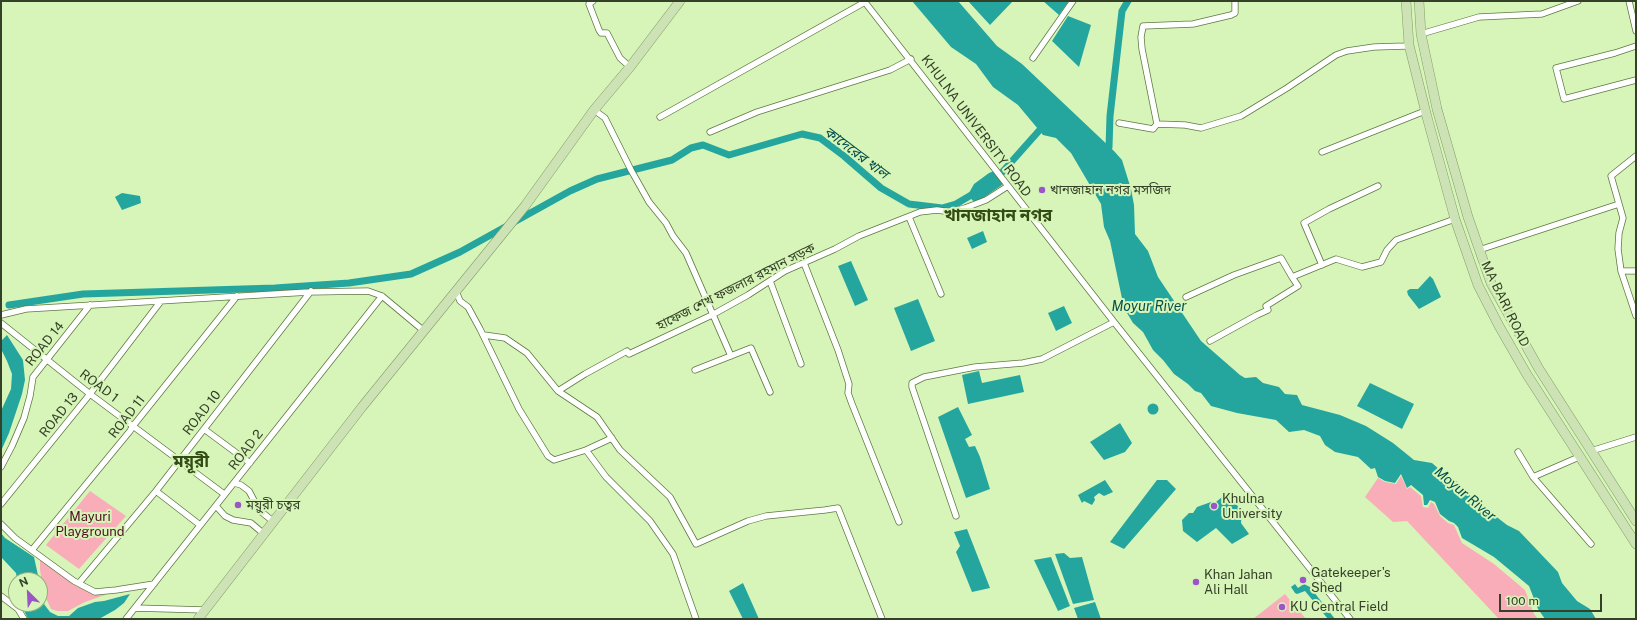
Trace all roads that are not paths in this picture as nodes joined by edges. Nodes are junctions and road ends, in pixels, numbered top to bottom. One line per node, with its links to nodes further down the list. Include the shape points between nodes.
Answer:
1 (593, 1): 16 (street, via 589,4 599,30 607,34 620,58)
2 (680, 1): 16 (main road)
3 (1073, 1): 14 (street)
4 (1235, 1): 22 (street, via 1235,13 1232,15 1192,24 1143,26 1142,49)
5 (1406, 1): 12 (main road, MA BARI ROAD)
6 (1419, 1): 11 (main road, MA BARI ROAD)
7 (1576, 1): 11 (street, via 1542,14 1479,17)
8 (1629, 1): 10 (street)
9 (865, 2): 15 (street, KHULNA UNIVERSITY ROAD); 20 (street)
10 (1636, 30)
11 (1421, 34): 31 (main road, MA BARI ROAD, via 1437,109)
12 (1409, 45): 19 (main road, MA BARI ROAD); 22 (street, via 1374,47 1336,55 1241,116 1201,128)
13 (1636, 46): 17 (street, via 1556,68 1564,99)
14 (1033, 58)
15 (911, 59): 23 (street, via 890,70 757,112); 26 (street, KHULNA UNIVERSITY ROAD)
16 (630, 67): 18 (main road)
17 (1636, 80)
18 (594, 110): 38 (main road, via 525,206); 47 (street, via 605,118 651,205 666,222 686,253)
19 (1425, 111): 24 (street); 30 (main road, MA BARI ROAD)
20 (660, 117)
21 (1119, 122): 22 (street, via 1153,129)
22 (1157, 124)
23 (710, 132)
24 (1322, 152)
25 (1636, 156): 28 (street, via 1611,176)
26 (1008, 186): 29 (street, হাফেজ শেখ ফজলার রহমান সড়ক, via 986,200 964,208 951,212 920,212); 50 (street, KHULNA UNIVERSITY ROAD)
27 (1378, 186): 33 (street, via 1304,224)
28 (1619, 204): 31 (street); 34 (street, via 1623,218 1618,249)
29 (909, 217): 32 (street, হাফেজ শেখ ফজলার রহমান সড়ক, via 859,236); 40 (street)
30 (1456, 219): 33 (street, via 1396,240 1381,262 1362,267 1336,259); 68 (main road, MA BARI ROAD, via 1478,284 1499,326)
31 (1479, 250): 66 (main road, MA BARI ROAD, via 1491,284 1521,339)
32 (804, 263): 37 (street, হাফেজ শেখ ফজলার রহমান সড়ক); 81 (street, via 838,350 849,384 848,393 852,404)
33 (1322, 265): 36 (street)
34 (1621, 271): 35 (street); 48 (street)
35 (1636, 271)
36 (1292, 277): 43 (street, via 1281,258 1234,275); 53 (street, via 1298,286 1266,306 1268,310)
37 (770, 281): 47 (street, হাফেজ শেখ ফজলার রহমান সড়ক); 56 (street)
38 (456, 291): 51 (main road); 52 (street)
39 (311, 292): 41 (street); 42 (street, via 368,291); 62 (street, ROAD 10)
40 (941, 294)
41 (237, 296): 44 (street); 61 (street, ROAD 11)
42 (382, 296): 51 (street); 70 (street, ROAD 2)
43 (1186, 297)
44 (161, 301): 45 (street); 60 (street, ROAD 13)
45 (90, 305): 46 (street, via 26,309); 55 (street, ROAD 14)
46 (1, 315)
47 (712, 315): 54 (street); 58 (street, হাফেজ শেখ ফজলার রহমান সড়ক, via 629,354 627,351)
48 (1636, 316)
49 (1, 322): 55 (street, ROAD 1)
50 (1114, 322): 78 (street, via 1042,359 975,367 924,377 912,383); 98 (street, KHULNA UNIVERSITY ROAD)
51 (424, 331): 80 (main road)
52 (484, 335): 58 (street, via 505,338 527,353); 65 (street, via 519,409 548,456 554,460)
53 (1210, 341)
54 (731, 356): 57 (street); 59 (street, via 751,348)
55 (46, 360): 60 (street, ROAD 1); 71 (street, ROAD 14, via 33,377 24,418)
56 (801, 364)
57 (695, 370)
58 (558, 391): 64 (street, via 597,417)
59 (770, 392)
60 (90, 394): 61 (street, ROAD 1); 76 (street, ROAD 13)
61 (133, 426): 69 (street, ROAD 1); 87 (street, ROAD 11)
62 (204, 429): 69 (street, ROAD 10); 70 (street)
63 (1636, 437): 66 (street)
64 (612, 438): 65 (street); 97 (street, via 620,450 670,497 696,544 748,521 766,516 838,508)
65 (586, 450): 96 (street, via 606,477 650,521 673,554)
66 (1591, 451): 79 (main road, MA BARI ROAD)
67 (1518, 452): 72 (street)
68 (1579, 457): 72 (street); 86 (main road, MA BARI ROAD)
69 (179, 461): 74 (street, ROAD 10); 75 (street, ROAD 1)
70 (250, 463): 73 (street, ROAD 2)
71 (1, 467)
72 (1533, 477): 85 (street)
73 (234, 483): 75 (street, ROAD 2); 80 (street, via 249,491 259,510)
74 (156, 491): 83 (street); 88 (street, ROAD 10)
75 (224, 494): 77 (street, ROAD 2)
76 (1, 504)
77 (216, 506): 83 (street, ROAD 2); 84 (street, via 225,516 251,523)
78 (956, 516)
79 (1636, 521)
80 (274, 522): 84 (main road)
81 (900, 522)
82 (1, 524): 87 (street)
83 (200, 526): 89 (street, ROAD 2)
84 (264, 534): 92 (main road)
85 (1591, 544)
86 (1636, 544)
87 (32, 550): 88 (street)
88 (79, 583): 89 (street, via 95,592)
89 (154, 584): 91 (street, ROAD 2)
90 (1, 596): 93 (street, via 18,609)
91 (135, 608): 92 (street); 94 (street, ROAD 2)
92 (205, 610): 95 (main road)
93 (24, 619)
94 (126, 619)
95 (198, 619)
96 (696, 619)
97 (882, 619)
98 (1350, 619)

